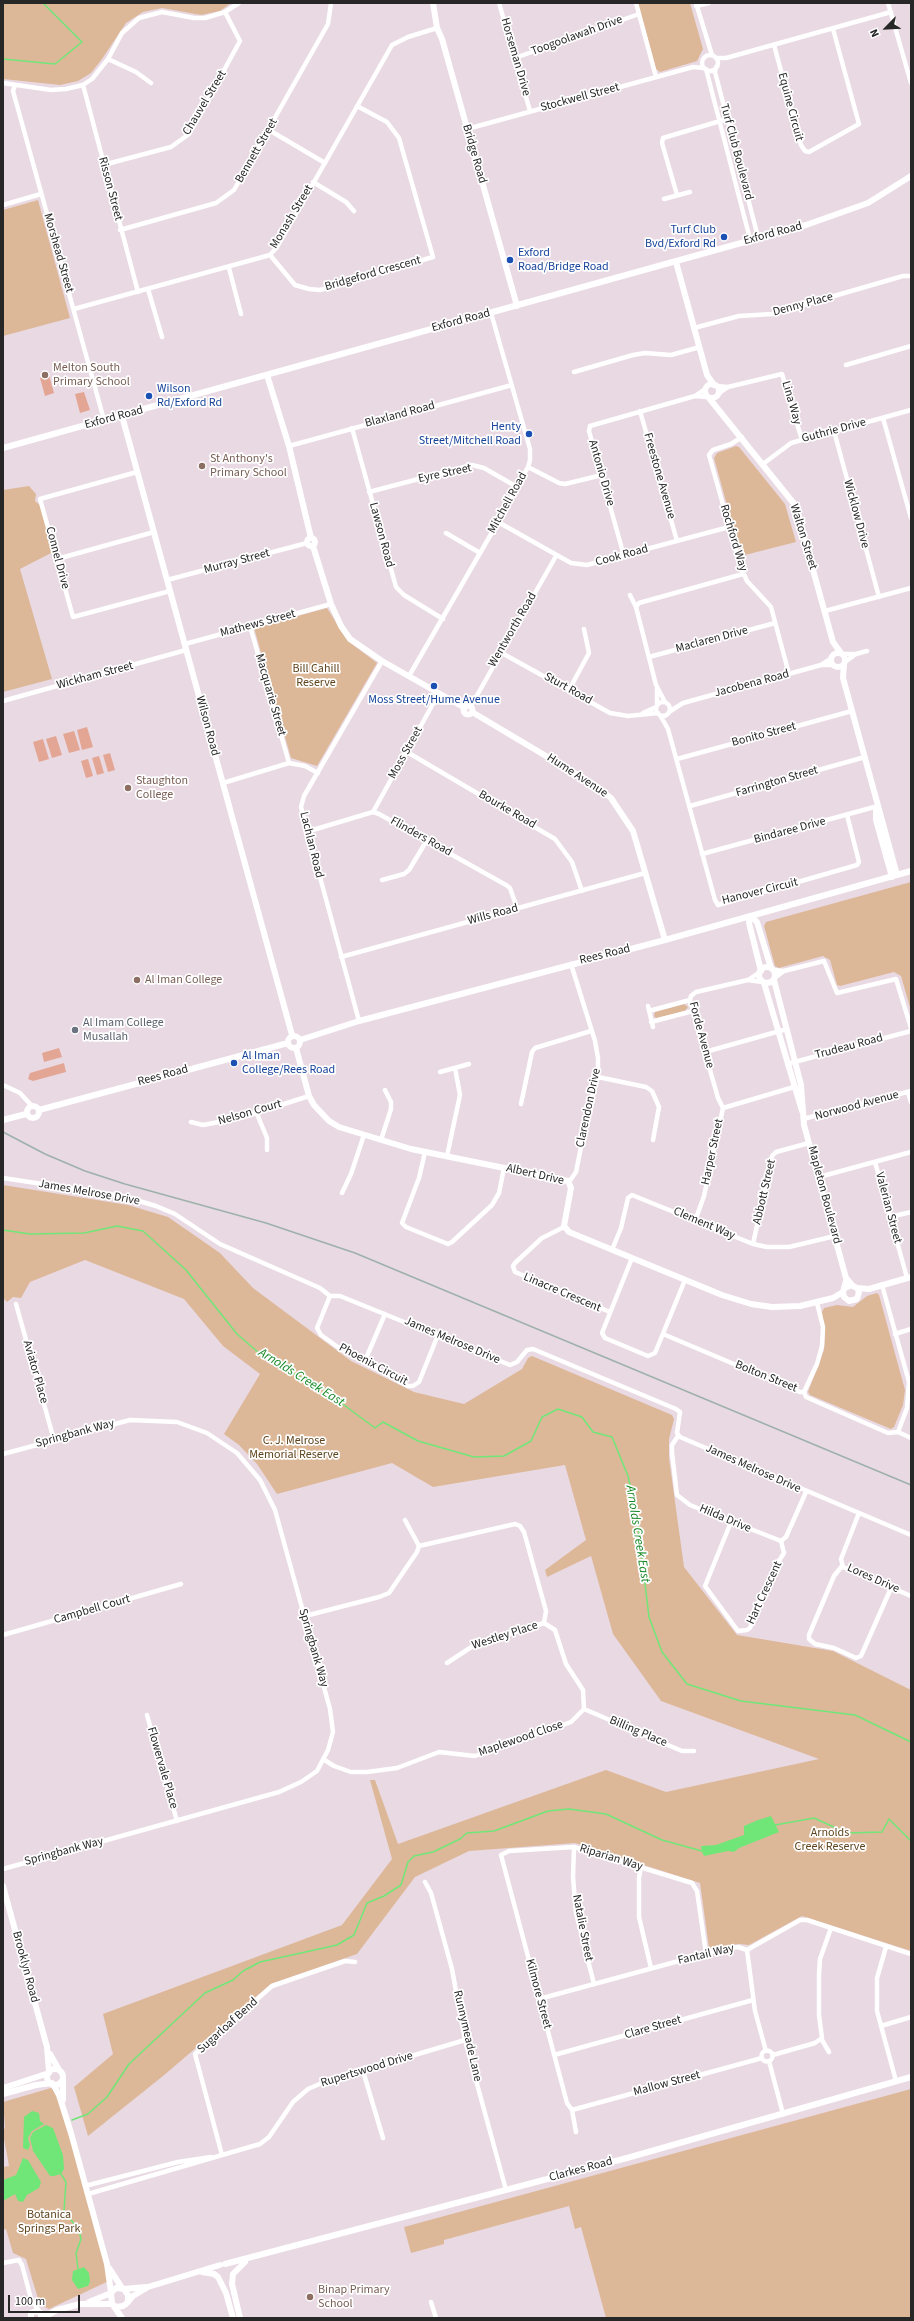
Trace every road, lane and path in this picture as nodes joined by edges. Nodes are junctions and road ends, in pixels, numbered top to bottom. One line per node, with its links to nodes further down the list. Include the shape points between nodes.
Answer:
1 (239, 3): 9 (street)
2 (331, 3): 35 (street, Bennett Street, via 328,24)
3 (432, 3): 12 (street, Bridge Road)
4 (499, 3): 17 (street, Horseman Drive)
5 (636, 3): 11 (street)
6 (709, 3): 8 (street)
7 (888, 3): 10 (street)
8 (696, 5): 14 (street)
9 (225, 12): 20 (street, via 205,18 162,12 139,18 122,33); 37 (street, Chauvel Street, via 240,40 189,134 171,147)
10 (891, 12): 13 (street); 27 (street)
11 (639, 14): 17 (street, Toogoolawah Drive); 24 (street)
12 (437, 28): 30 (street, Monash Street, via 392,45); 34 (street, Bridge Road)
13 (833, 29): 15 (street); 15 (street, Equine Circuit, via 859,124 808,152 801,146)
14 (708, 45): 16 (street); 18 (street)
15 (774, 45): 19 (street)
16 (714, 57): 18 (street); 19 (street); 21 (street, Turf Club Boulevard)
17 (515, 58): 31 (street, Horseman Drive)
18 (704, 58): 22 (street, Stockwell Street); 23 (street, Turf Club Boulevard)
19 (726, 58): 21 (street)
20 (108, 59): 26 (street, via 136,72); 29 (street, via 92,79)
21 (717, 66): 23 (street, Stockwell Street, via 710,70); 32 (street, Turf Club Boulevard, via 715,72)
22 (693, 67): 23 (street, Stockwell Street); 24 (street, Stockwell Street)
23 (705, 68): 33 (street, Turf Club Boulevard)
24 (656, 77): 31 (street, Stockwell Street)
25 (3, 83): 28 (street)
26 (151, 83)
27 (911, 83)
28 (15, 85): 29 (street, via 51,90); 41 (street, Morshead Street, via 13,91)
29 (83, 85): 37 (street, Risson Street)
30 (357, 106): 36 (street, Monash Street); 49 (street, Bridgeford Crescent, via 387,122 399,138 433,257 320,290 294,285)
31 (530, 111): 34 (street, Stockwell Street)
32 (727, 120): 33 (street); 47 (street, Turf Club Boulevard)
33 (718, 122): 42 (street, via 663,138 662,143); 48 (street, Turf Club Boulevard)
34 (467, 129): 55 (street, Bridge Road)
35 (269, 130): 36 (street); 46 (street, Bennett Street, via 234,190 225,198 216,203)
36 (325, 163): 39 (street, Monash Street)
37 (103, 165): 46 (street, Risson Street)
38 (911, 176): 47 (street, Exford Road, via 854,209)
39 (313, 182): 45 (street, via 346,202); 49 (street, Monash Street)
40 (690, 192): 42 (street)
41 (41, 194): 44 (street); 56 (street, Morshead Street)
42 (677, 195): 43 (street)
43 (664, 199)
44 (3, 205)
45 (354, 211)
46 (120, 230): 54 (street, Risson Street)
47 (758, 237): 48 (street, Exford Road)
48 (750, 239): 50 (street, Exford Road)
49 (270, 255): 51 (street, Monash Street)
50 (676, 262): 55 (street, Exford Road); 59 (street)
51 (229, 268): 53 (street, Monash Street); 58 (street)
52 (911, 276): 59 (street, Denny Place, via 903,276 772,314 739,316)
53 (148, 289): 54 (street, Monash Street); 60 (street)
54 (138, 292): 56 (street, Monash Street)
55 (517, 306): 57 (street, Exford Road)
56 (74, 310): 79 (street, Morshead Street)
57 (491, 313): 65 (street, Exford Road); 67 (street, Mitchell Road)
58 (241, 314)
59 (694, 328): 62 (street)
60 (162, 337)
61 (911, 346): 63 (street)
62 (700, 347): 64 (street, via 671,355 633,355); 66 (street)
63 (846, 365)
64 (574, 372)
65 (267, 375): 77 (street, Exford Road); 84 (street, Hume Avenue)
66 (707, 375): 68 (street); 70 (street)
67 (512, 385): 80 (street, Blaxland Road); 87 (street, Mitchell Road, via 530,449)
68 (715, 385): 69 (street, Lina Way); 70 (street); 71 (street)
69 (728, 387): 71 (street, Lina Way); 83 (street, Lina Way, via 782,374)
70 (706, 388): 72 (street, Antonio Drive); 73 (street)
71 (718, 395): 73 (street); 74 (street)
72 (695, 396): 73 (street, Antonio Drive); 76 (street, Antonio Drive)
73 (708, 397): 74 (street, Walton Street)
74 (718, 407): 82 (street, Walton Street)
75 (911, 410): 78 (street, Guthrie Drive)
76 (640, 411): 89 (street, Antonio Drive, via 590,426); 98 (street, Freestone Avenue)
77 (122, 416): 79 (street, Exford Road); 88 (street, Wilson Road)
78 (883, 418): 81 (street, Guthrie Drive); 92 (street)
79 (104, 420): 85 (street, Exford Road)
80 (352, 428): 84 (street, Blaxland Road); 91 (street, Lawson Road)
81 (834, 431): 83 (street, Guthrie Drive); 108 (street, Wicklow Drive)
82 (742, 437): 86 (street, Walton Street); 94 (street, Rochford Way, via 713,450 710,455)
83 (802, 440): 86 (street, Guthrie Drive, via 786,445)
84 (289, 446): 97 (street, Hume Avenue)
85 (3, 448)
86 (763, 464): 111 (street, Walton Street, via 795,505)
87 (528, 467): 89 (street, via 565,484); 90 (street, Mitchell Road)
88 (137, 472): 95 (street, Wilson Road); 102 (street, Connel Drive, via 40,499)
89 (602, 475): 101 (street, Antonio Drive)
90 (517, 487): 91 (street, Eyre Street, via 484,468 472,466); 93 (street, Mitchell Road)
91 (369, 492): 112 (street, Lawson Road, via 396,587 404,596)
92 (911, 518)
93 (498, 522): 99 (street, Mitchell Road); 100 (street, Cook Road)
94 (729, 527): 98 (street, Cook Road); 103 (street, Rochford Way)
95 (154, 532): 102 (street); 104 (street, Wilson Road)
96 (446, 533): 99 (street)
97 (310, 542): 104 (street, Murray Street); 109 (street, Hume Avenue)
98 (677, 542): 101 (street, Cook Road)
99 (480, 553): 112 (street, Mitchell Road)
100 (556, 556): 101 (street, Cook Road, via 571,563 587,565); 119 (street, Wentworth Road)
101 (624, 556)
102 (57, 559): 106 (street, Connel Drive, via 73,617)
103 (743, 574): 110 (street, via 639,603); 113 (street, Rochford Way, via 769,603)
104 (167, 580): 106 (street, Wilson Road)
105 (911, 588): 108 (street)
106 (170, 591): 117 (street, Wilson Road)
107 (630, 595): 110 (street)
108 (879, 597): 111 (street)
109 (331, 604): 114 (street, Mathews Street); 124 (street, Hume Avenue, via 350,639)
110 (636, 607): 122 (street)
111 (825, 612): 116 (street, Walton Street)
112 (443, 619): 129 (street, Mitchell Road)
113 (775, 623): 122 (street, Maclaren Drive); 128 (street, Rochford Way)
114 (250, 626): 117 (street, Mathews Street); 147 (street, Macquarie Street)
115 (584, 630): 132 (street, via 589,652)
116 (834, 642): 120 (street, Walton Street); 123 (street, Walton Street)
117 (185, 647): 134 (street, Wickham Street); 149 (street, Wilson Road)
118 (867, 651): 121 (street)
119 (500, 652): 132 (street, Sturt Road); 138 (street, Wentworth Road)
120 (842, 654): 121 (street); 123 (street); 125 (street, Walton Street)
121 (856, 654): 125 (street)
122 (649, 657): 131 (street)
123 (832, 657): 126 (street, Jacobena Road); 127 (street)
124 (382, 661): 129 (street, Hume Avenue); 148 (street, Lachlan Road)
125 (844, 663): 127 (street); 130 (street)
126 (821, 665): 127 (street, Jacobena Road); 128 (street, Jacobena Road)
127 (835, 666): 130 (street)
128 (789, 674): 136 (street, Jacobena Road)
129 (409, 676): 133 (street, Hume Avenue)
130 (843, 678): 139 (street)
131 (656, 685): 135 (street); 137 (street)
132 (569, 690): 142 (street, Sturt Road, via 610,713 619,716)
133 (439, 693): 138 (street, Hume Avenue); 144 (street, Moss Street)
134 (3, 701)
135 (665, 702): 136 (street, Jacobena Road); 137 (street); 140 (street, via 670,707)
136 (683, 703): 140 (street, Jacobena Road)
137 (657, 706): 141 (street); 142 (street, Sturt Road)
138 (469, 709): 158 (street, Hume Avenue, via 593,784 611,798 633,831)
139 (852, 711): 145 (street); 146 (street, Bonito Street)
140 (669, 712): 141 (street, via 665,716); 143 (street)
141 (659, 714): 142 (street, Sturt Road); 143 (street)
142 (638, 715)
143 (668, 729): 146 (street, Hanover Circuit)
144 (407, 752): 152 (street, Moss Street); 161 (street, Bourke Road, via 555,839 570,858)
145 (865, 757): 150 (street, Farrington Street); 151 (street)
146 (677, 759): 150 (street, Hanover Circuit)
147 (289, 763): 148 (street, via 305,766); 149 (street)
148 (318, 773): 154 (street, Lachlan Road, via 304,796 301,807)
149 (223, 783): 182 (street, Wilson Road)
150 (690, 806): 156 (street, Hanover Circuit)
151 (877, 806): 153 (street, Bindaree Drive); 159 (street, via 876,820)
152 (372, 812): 154 (street); 155 (street, Flinders Road)
153 (847, 815): 156 (street, Bindaree Drive); 156 (street, Hanover Circuit, via 858,865 718,905 714,900)
154 (306, 832): 165 (street, Lachlan Road)
155 (428, 840): 160 (street, via 409,870 404,874); 162 (street, Flinders Road, via 510,888)
156 (702, 854)
157 (911, 871): 159 (street, Rees Road)
158 (645, 873): 161 (street, Wills Road); 164 (street, Hume Avenue)
159 (894, 876): 163 (street, Rees Road)
160 (382, 880)
161 (582, 891): 162 (street, Wills Road)
162 (517, 908): 165 (street, Wills Road)
163 (750, 916): 164 (street, Rees Road); 167 (street, via 757,922); 169 (street, via 749,923)
164 (665, 940): 166 (street, Rees Road)
165 (341, 957): 175 (street, Lachlan Road)
166 (571, 964): 175 (street, Rees Road); 180 (street, Clarendon Drive)
167 (772, 969): 168 (street); 169 (street, via 765,967); 170 (street)
168 (784, 971): 170 (street); 178 (street, via 824,961 837,993 896,979)
169 (760, 972): 171 (street, Forde Avenue); 172 (street)
170 (775, 979): 172 (street, via 769,984); 179 (street, Mapleton Boulevard)
171 (748, 980): 172 (street, Forde Avenue); 173 (street, Forde Avenue, via 696,992)
172 (763, 982): 181 (street, Mapleton Boulevard)
173 (690, 1000): 174 (street, Forde Avenue); 176 (street, via 648,1008)
174 (693, 1011): 176 (street); 186 (street, Forde Avenue)
175 (359, 1022): 183 (street, Rees Road)
176 (651, 1022): 177 (street)
177 (653, 1027)
178 (911, 1029): 187 (street, Trudeau Road)
179 (787, 1030): 181 (street); 187 (street, Mapleton Boulevard)
180 (591, 1031): 192 (street, Clarendon Drive, via 597,1050); 199 (street, via 536,1048 532,1052)
181 (778, 1032): 186 (street); 189 (street, Mapleton Boulevard)
182 (292, 1035): 183 (street, via 298,1036); 184 (street)
183 (300, 1040): 185 (street)
184 (288, 1043): 185 (street, via 290,1047); 202 (street, Rees Road)
185 (296, 1048): 197 (street, Albert Drive)
186 (705, 1052): 201 (street, Forde Avenue)
187 (796, 1062): 189 (street, Trudeau Road); 205 (street, Mapleton Boulevard, via 803,1093)
188 (469, 1064): 190 (street)
189 (788, 1064): 194 (street, Mapleton Boulevard)
190 (455, 1068): 191 (street); 215 (street, via 460,1096)
191 (440, 1072)
192 (598, 1077): 210 (street, via 646,1087 652,1091 659,1107); 220 (street, Clarendon Drive, via 576,1172)
193 (3, 1085): 200 (street, via 20,1093)
194 (794, 1087): 201 (street, Harper Street); 205 (street, Mapleton Boulevard)
195 (385, 1090): 209 (street, via 391,1102 391,1109)
196 (910, 1092): 198 (street); 205 (street, Norwood Avenue)
197 (309, 1096): 204 (street, Nelson Court); 208 (street, Albert Drive, via 329,1121)
198 (911, 1102)
199 (521, 1104)
200 (31, 1105): 202 (street); 203 (street, via 26,1109)
201 (723, 1108): 224 (street, Harper Street, via 704,1196)
202 (39, 1110): 203 (street, via 35,1118)
203 (26, 1114): 206 (street)
204 (257, 1114): 207 (street, Nelson Court, via 202,1125); 212 (street, via 267,1138)
205 (803, 1116): 211 (street, Mapleton Boulevard)
206 (3, 1120)
207 (191, 1122)
208 (364, 1134): 209 (street, Albert Drive); 221 (street)
209 (381, 1140): 213 (street, Albert Drive)
210 (653, 1140)
211 (809, 1143): 218 (street, Mapleton Boulevard); 227 (street, Abbott Street, via 776,1152 772,1156)
212 (267, 1150)
213 (425, 1152): 215 (street, Albert Drive); 217 (street, via 419,1178 402,1223 448,1244 492,1205 499,1193)
214 (911, 1152): 216 (street)
215 (447, 1156): 217 (street, Albert Drive)
216 (875, 1162): 218 (street); 223 (street, Valerian Street)
217 (504, 1168): 220 (street, Albert Drive)
218 (819, 1177): 226 (street, Mapleton Boulevard)
219 (3, 1178): 237 (street, James Melrose Drive, via 122,1196 156,1206 175,1214 220,1244 320,1288)
220 (569, 1182): 225 (street, Albert Drive, via 571,1188)
221 (342, 1193)
222 (911, 1212): 223 (street)
223 (890, 1217): 230 (street, Valerian Street)
224 (695, 1221): 227 (street, Clement Way); 228 (street, Clement Way, via 630,1196)
225 (564, 1227): 228 (street, via 569,1232); 243 (street, Linacre Crescent, via 542,1238 515,1263 515,1272)
226 (835, 1236): 227 (street, Clement Way, via 789,1247); 231 (street, Mapleton Boulevard)
227 (753, 1244)
228 (612, 1250): 229 (street)
229 (632, 1258): 232 (street); 243 (street)
230 (909, 1277): 233 (street)
231 (846, 1279): 234 (street, Mapleton Boulevard); 236 (street, Mapleton Boulevard)
232 (685, 1280): 241 (street, via 732,1299 762,1306 783,1308); 246 (street)
233 (882, 1285): 235 (street); 247 (street)
234 (855, 1287): 235 (street); 236 (street); 238 (street)
235 (869, 1288): 238 (street)
236 (844, 1290): 239 (street); 240 (street)
237 (330, 1296): 244 (street, James Melrose Drive, via 340,1296); 249 (street, Phoenix Circuit, via 318,1331)
238 (859, 1296): 240 (street, via 853,1301)
239 (834, 1298): 240 (street); 241 (street)
240 (846, 1300)
241 (817, 1303): 251 (street, Bolton Street, via 823,1327 822,1346)
242 (16, 1304): 255 (street, Aviator Place)
243 (610, 1312): 246 (street, via 602,1335 634,1350 652,1355)
244 (385, 1314): 248 (street, James Melrose Drive); 249 (street)
245 (911, 1329): 247 (street)
246 (663, 1334): 251 (street, Bolton Street)
247 (895, 1334): 250 (street)
248 (438, 1335): 249 (street, Phoenix Circuit, via 419,1382 412,1386); 253 (street, James Melrose Drive, via 510,1366 527,1350 533,1349 671,1406 680,1412)
249 (364, 1363)
250 (910, 1382): 252 (street, via 907,1408)
251 (804, 1392): 252 (street, via 806,1397 888,1433)
252 (898, 1432): 254 (street)
253 (678, 1436): 257 (street, James Melrose Drive); 260 (street, Hilda Drive, via 672,1445 677,1496 690,1505)
254 (911, 1438)
255 (54, 1440): 256 (street, Springbank Way); 268 (street, Springbank Way, via 130,1420 150,1420 177,1422 207,1433 233,1450 260,1480 275,1510)
256 (3, 1454)
257 (806, 1492): 258 (street, James Melrose Drive, via 817,1494); 262 (street, via 785,1538)
258 (859, 1513): 261 (street, James Melrose Drive); 264 (street, Lores Drive, via 841,1559)
259 (405, 1520): 263 (street)
260 (731, 1522): 262 (street, Hilda Drive); 262 (street, Hart Crescent, via 705,1586 738,1631 750,1628 775,1567 784,1553)
261 (911, 1535)
262 (781, 1541)
263 (419, 1546): 268 (street, via 389,1593); 269 (street, via 515,1524 520,1526 524,1532 546,1611)
264 (842, 1566): 266 (street, Lores Drive); 266 (street, via 834,1576 809,1635 809,1639 815,1644 834,1648 856,1658 860,1656)
265 (181, 1584): 270 (street, Campbell Court)
266 (892, 1588): 267 (street, Lores Drive)
267 (911, 1596)
268 (305, 1616): 275 (street, Springbank Way, via 330,1709 333,1732)
269 (544, 1623): 271 (street, Westley Place, via 476,1644); 272 (street, via 555,1630 566,1664 584,1690)
270 (3, 1635)
271 (447, 1663)
272 (584, 1709): 274 (street, Billing Place, via 682,1751); 275 (street, Maplewood Close, via 571,1722 475,1756 439,1752 398,1768 367,1772 351,1772)
273 (147, 1715): 276 (street, Flowervale Place)
274 (694, 1751)
275 (323, 1759): 276 (street, Springbank Way, via 317,1771 279,1792)
276 (177, 1821): 280 (street, Springbank Way)
277 (574, 1847): 278 (street, Riparian Way, via 509,1852); 279 (street, Riparian Way); 290 (street, Natalie Street, via 576,1913)
278 (501, 1855): 291 (street, Kilmore Street)
279 (641, 1867): 286 (street, Riparian Way, via 696,1886); 289 (street, via 639,1917)
280 (3, 1869)
281 (425, 1882): 295 (street, Runnymeade Lane, via 431,1893 452,1969)
282 (3, 1886): 297 (street, Brooklyn Road)
283 (831, 1928): 284 (street, Fantail Way); 285 (street, Fantail Way, via 800,1920); 296 (street, via 820,1959 818,1996)
284 (886, 1947): 287 (street, Fantail Way); 294 (street, via 877,1978 877,2011)
285 (747, 1950): 286 (street, Fantail Way, via 738,1947); 292 (street)
286 (706, 1953): 289 (street, Fantail Way)
287 (911, 1954)
288 (355, 1962): 318 (street, Sugarloaf Bend, via 345,1961 272,1986 195,2054)
289 (651, 1968): 290 (street, Fantail Way)
290 (594, 1984): 291 (street, Fantail Way)
291 (539, 1999): 300 (street, Kilmore Street)
292 (753, 2000): 298 (street); 300 (street, Clare Street)
293 (911, 2018): 294 (street)
294 (881, 2026): 309 (street)
295 (465, 2040): 305 (street, Rupertswood Drive); 322 (street, Runnymeade Lane)
296 (822, 2040): 299 (street); 301 (street)
297 (47, 2047): 304 (street, Brooklyn Road); 306 (street, Brooklyn Road)
298 (766, 2051): 301 (street); 302 (street)
299 (829, 2052)
300 (554, 2055): 314 (street, Kilmore Street, via 567,2103)
301 (773, 2055): 303 (street)
302 (762, 2058): 303 (street); 314 (street, Mallow Street)
303 (769, 2062): 315 (street)
304 (59, 2070): 306 (street); 308 (street)
305 (363, 2070): 317 (street); 318 (street, Rupertswood Drive, via 324,2082 308,2090 293,2102 269,2137 260,2144)
306 (49, 2072): 310 (street, via 48,2080); 311 (street)
307 (911, 2077): 309 (street, Clarkes Road)
308 (63, 2078): 310 (street, via 59,2084); 313 (street)
309 (896, 2081): 315 (street, Clarkes Road)
310 (52, 2084): 312 (street, via 36,2085); 313 (street)
311 (3, 2088)
312 (3, 2094)
313 (63, 2107): 321 (street)
314 (572, 2110): 316 (street, Kilmore Street)
315 (782, 2114): 322 (street, Clarkes Road)
316 (576, 2132)
317 (383, 2138)
318 (222, 2155): 319 (street, Rupertswood Drive); 320 (street, Rupertswood Drive)
319 (143, 2171): 320 (street); 321 (street, Rupertswood Drive)
320 (145, 2178): 323 (street, Rupertswood Drive)
321 (85, 2186): 323 (street)
322 (506, 2190): 324 (street, Clarkes Road)
323 (88, 2194): 326 (street)
324 (250, 2259): 327 (street, Clarkes Road); 329 (street, Clarkes Road, via 239,2266)
325 (3, 2263): 334 (street, via 19,2260)
326 (107, 2264): 332 (street); 333 (street)
327 (222, 2264): 328 (street, Clarkes Road); 329 (street, via 232,2267); 330 (street, via 216,2272)
328 (198, 2272): 330 (street, Clarkes Road); 331 (street, Clarkes Road)
329 (233, 2274): 330 (street, Clarkes Road, via 226,2280); 344 (street, via 232,2287)
330 (218, 2277): 343 (street, via 226,2293)
331 (148, 2287): 332 (street, Clarkes Road); 337 (street, Clarkes Road)
332 (123, 2289): 333 (street, via 116,2288); 337 (street, via 128,2294)
333 (111, 2292): 336 (street); 338 (street)
334 (32, 2299): 339 (street); 340 (street)
335 (431, 2302): 345 (street)
336 (88, 2303): 338 (street); 340 (street)
337 (127, 2303): 338 (street, via 120,2307); 342 (street)
338 (113, 2304): 342 (street)
339 (32, 2315): 340 (street); 341 (street)
340 (40, 2315)
341 (24, 2318)
342 (123, 2318)
343 (233, 2318)
344 (240, 2318)
345 (436, 2318)

